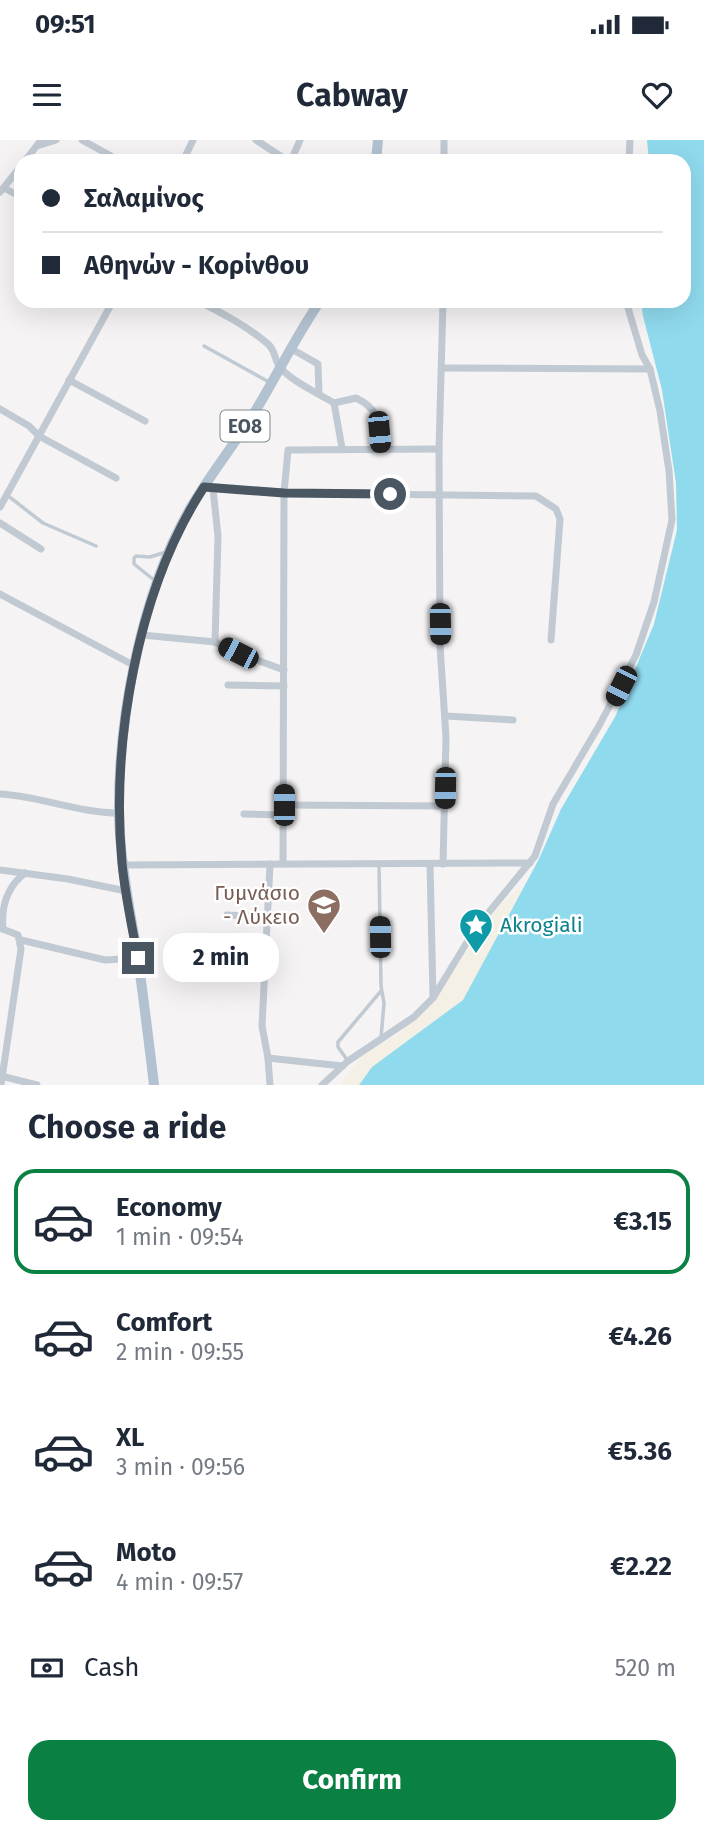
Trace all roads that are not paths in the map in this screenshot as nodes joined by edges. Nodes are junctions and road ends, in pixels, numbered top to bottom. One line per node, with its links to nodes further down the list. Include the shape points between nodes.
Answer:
1 (56, 140): 4 (street)
2 (82, 140): 5 (street)
3 (256, 140): 6 (street)
4 (39, 143)
5 (107, 154)
6 (279, 154)
7 (14, 175): 8 (street)
8 (2, 190)
9 (109, 308): 19 (street)
10 (209, 308): 16 (street, via 270,345)
11 (316, 308): 15 (main road, ΕΟ8)
12 (443, 308): 17 (street)
13 (628, 308): 18 (street)
14 (204, 346): 20 (lane)
15 (290, 348): 16 (main road, ΕΟ8); 21 (street, via 318,364)
16 (279, 367): 20 (main road, ΕΟ8); 21 (street)
17 (443, 368): 18 (street); 28 (street)
18 (650, 369): 56 (street, via 669,471 672,520 654,602 636,655 553,804)
19 (69, 380): 24 (street); 25 (street)
20 (271, 383): 30 (main road, ΕΟ8)
21 (319, 394): 22 (street)
22 (334, 403): 26 (street); 27 (street, via 356,398 372,408 377,415)
23 (0, 409): 25 (street)
24 (145, 421)
25 (39, 436): 29 (street); 33 (street)
26 (342, 448): 27 (street); 31 (street, via 288,450)
27 (380, 448): 28 (street)
28 (439, 449): 32 (street)
29 (116, 478)
30 (209, 488): 31 (street); 38 (main road, ΕΟ8, via 191,507); 43 (street, via 218,536)
31 (284, 493): 32 (street); 45 (street)
32 (439, 494): 42 (street, via 536,496 556,509 560,519); 48 (street, via 440,646)
33 (7, 495): 34 (street); 36 (lane, via 43,523)
34 (0, 507)
35 (0, 523): 37 (street)
36 (96, 546)
37 (41, 548)
38 (170, 551): 39 (main road, ΕΟ8); 39 (lane, via 134,558 134,564)
39 (157, 585): 41 (main road, ΕΟ8)
40 (0, 594): 44 (street)
41 (142, 635): 43 (street); 44 (main road, ΕΟ8)
42 (551, 640)
43 (215, 642): 45 (street)
44 (135, 666): 53 (main road, ΕΟ8, via 123,743)
45 (284, 670): 47 (street)
46 (228, 685): 47 (street)
47 (284, 686): 51 (street)
48 (446, 716): 49 (street); 52 (street)
49 (513, 720)
50 (0, 794): 53 (street)
51 (284, 805): 52 (street); 55 (street)
52 (444, 806): 61 (street)
53 (119, 813): 62 (main road, ΕΟ8)
54 (244, 814): 55 (street)
55 (283, 815): 58 (street)
56 (530, 863): 61 (street); 72 (street, via 475,929)
57 (270, 864): 58 (street); 62 (street); 67 (street)
58 (283, 864): 59 (street)
59 (379, 864): 60 (street); 71 (lane)
60 (430, 864): 61 (street); 72 (street)
61 (443, 864)
62 (122, 865): 65 (main road, ΕΟ8)
63 (0, 870): 64 (street)
64 (25, 873): 65 (street); 68 (street, via 10,888)
65 (126, 891): 70 (main road, ΕΟ8)
66 (227, 915): 67 (street)
67 (266, 917): 74 (street, via 262,1026)
68 (1, 928): 69 (street)
69 (21, 940): 70 (street, via 105,960); 76 (street)
70 (138, 958): 78 (main road, ΕΟ8)
71 (381, 991): 73 (lane); 75 (lane, via 338,1042)
72 (433, 998): 73 (street)
73 (381, 1040): 75 (street)
74 (268, 1058): 75 (street); 79 (street)
75 (344, 1063): 80 (street)
76 (1, 1079): 77 (street)
77 (37, 1085)
78 (154, 1085)
79 (270, 1085)
80 (322, 1085)

